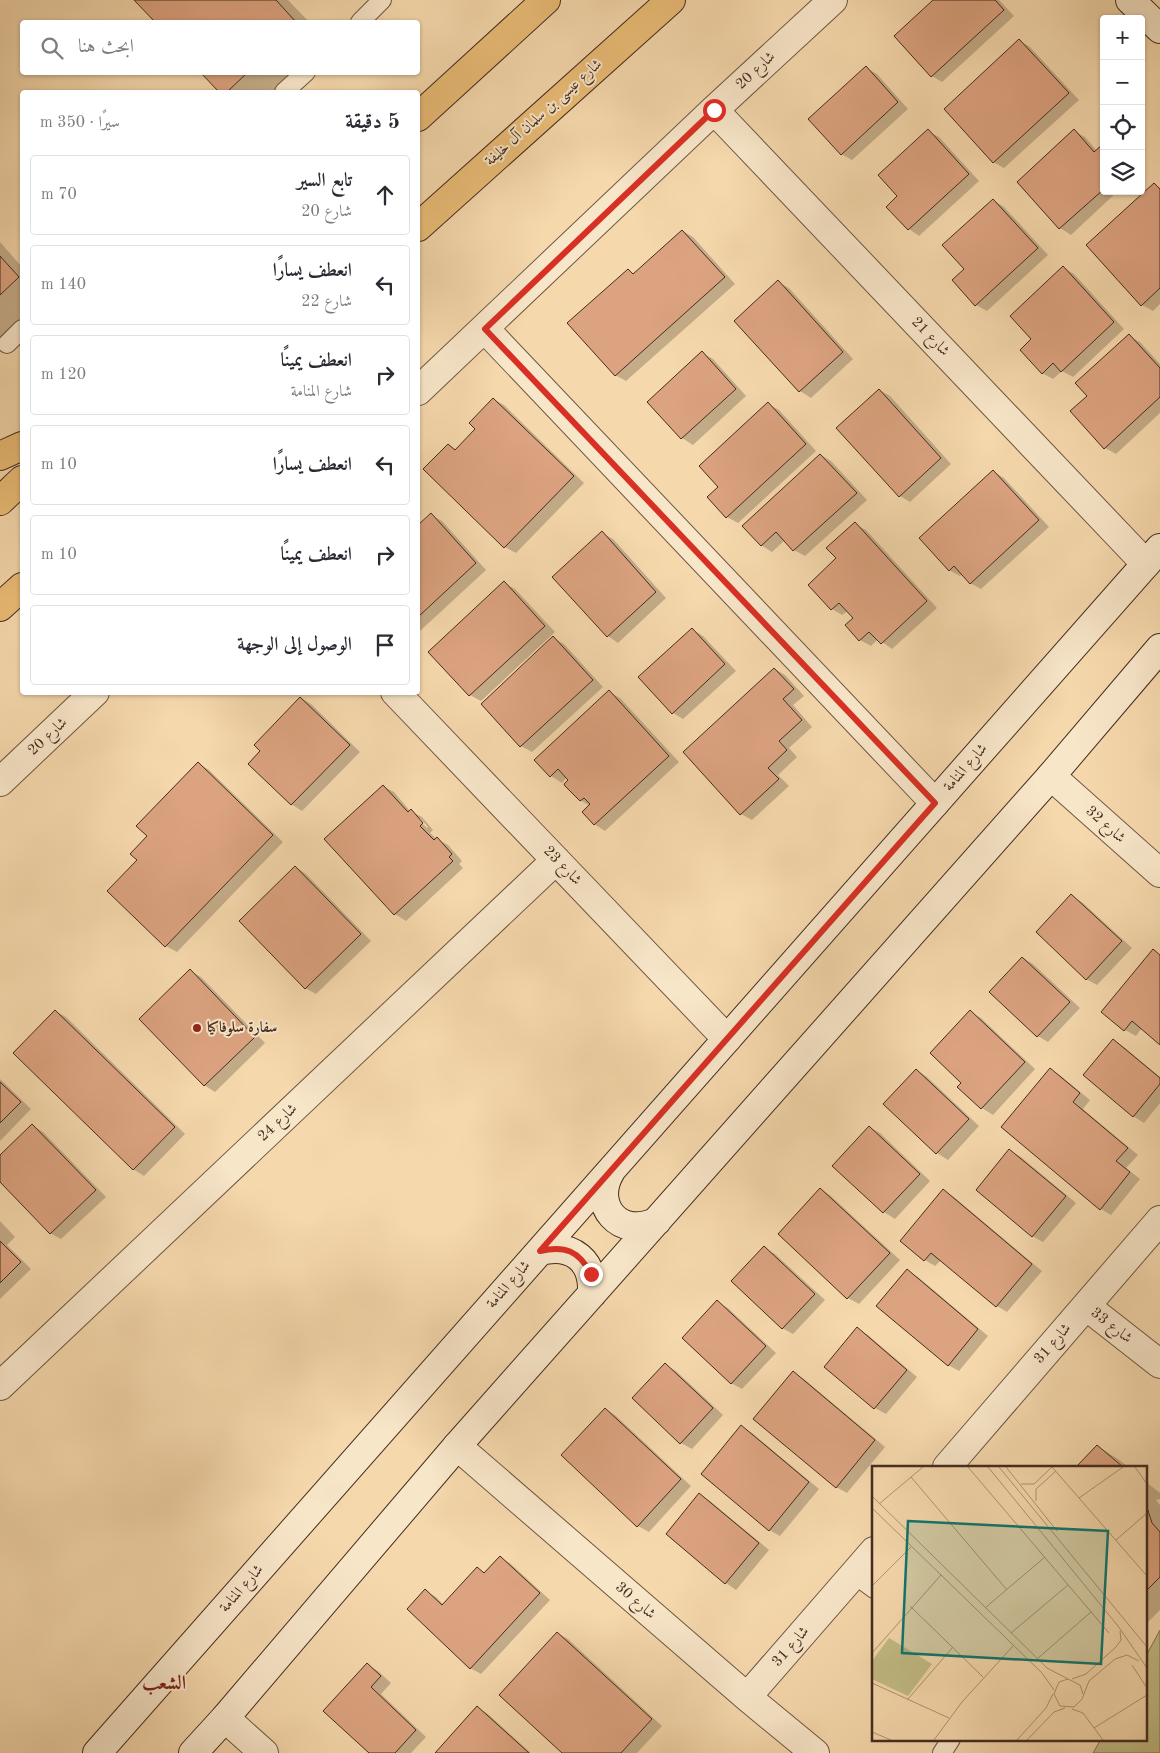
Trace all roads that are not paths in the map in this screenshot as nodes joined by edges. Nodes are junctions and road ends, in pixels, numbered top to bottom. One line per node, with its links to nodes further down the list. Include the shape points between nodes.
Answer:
1 (382, 0): 6 (lane)
2 (546, 0): 11 (highway)
3 (671, 0): 12 (highway, شارع عيسى بن سلمان آل خليفة)
4 (833, 0): 10 (street, شارع 20)
5 (1130, 0): 7 (street)
6 (362, 20)
7 (1160, 29)
8 (303, 75): 9 (lane)
9 (286, 90)
10 (714, 110): 13 (street, شارع 20); 21 (street, شارع 21)
11 (420, 115)
12 (420, 225)
13 (485, 329): 16 (street, شارع 20); 29 (street)
14 (20, 332): 15 (lane)
15 (7, 344)
16 (420, 389)
17 (20, 447): 18 (highway)
18 (0, 456)
19 (20, 482): 20 (highway)
20 (0, 501)
21 (1153, 556): 29 (street, شارع المنامة)
22 (20, 588): 23 (highway)
23 (0, 607)
24 (1160, 648): 27 (street)
25 (92, 695): 28 (street, شارع 20)
26 (399, 695): 30 (street, شارع 23)
27 (1051, 776): 31 (street, شارع 32); 35 (street)
28 (0, 782)
29 (935, 803): 32 (street, شارع المنامة)
30 (556, 860): 32 (street, شارع 23); 40 (street, شارع 24)
31 (1160, 873)
32 (727, 1039): 33 (street, شارع المنامة)
33 (611, 1170): 35 (street, via 603,1189 604,1200 613,1217 639,1227); 36 (street, شارع المنامة)
34 (1160, 1220): 38 (street, شارع 31)
35 (657, 1221): 37 (street)
36 (540, 1251): 37 (street, via 559,1248 578,1255 591,1274); 48 (street, شارع المنامة)
37 (592, 1294): 41 (street)
38 (1086, 1306): 39 (street, شارع 33); 42 (street, شارع 31)
39 (1160, 1364)
40 (0, 1386)
41 (457, 1446): 45 (street, شارع 30); 46 (street)
42 (948, 1466)
43 (872, 1557): 44 (street, شارع 31)
44 (864, 1581): 45 (street, شارع 31)
45 (747, 1697): 51 (street, شارع 30)
46 (225, 1718): 49 (street); 50 (street)
47 (950, 1740): 52 (lane)
48 (97, 1753)
49 (193, 1753)
50 (264, 1753)
51 (815, 1753)
52 (942, 1753)

